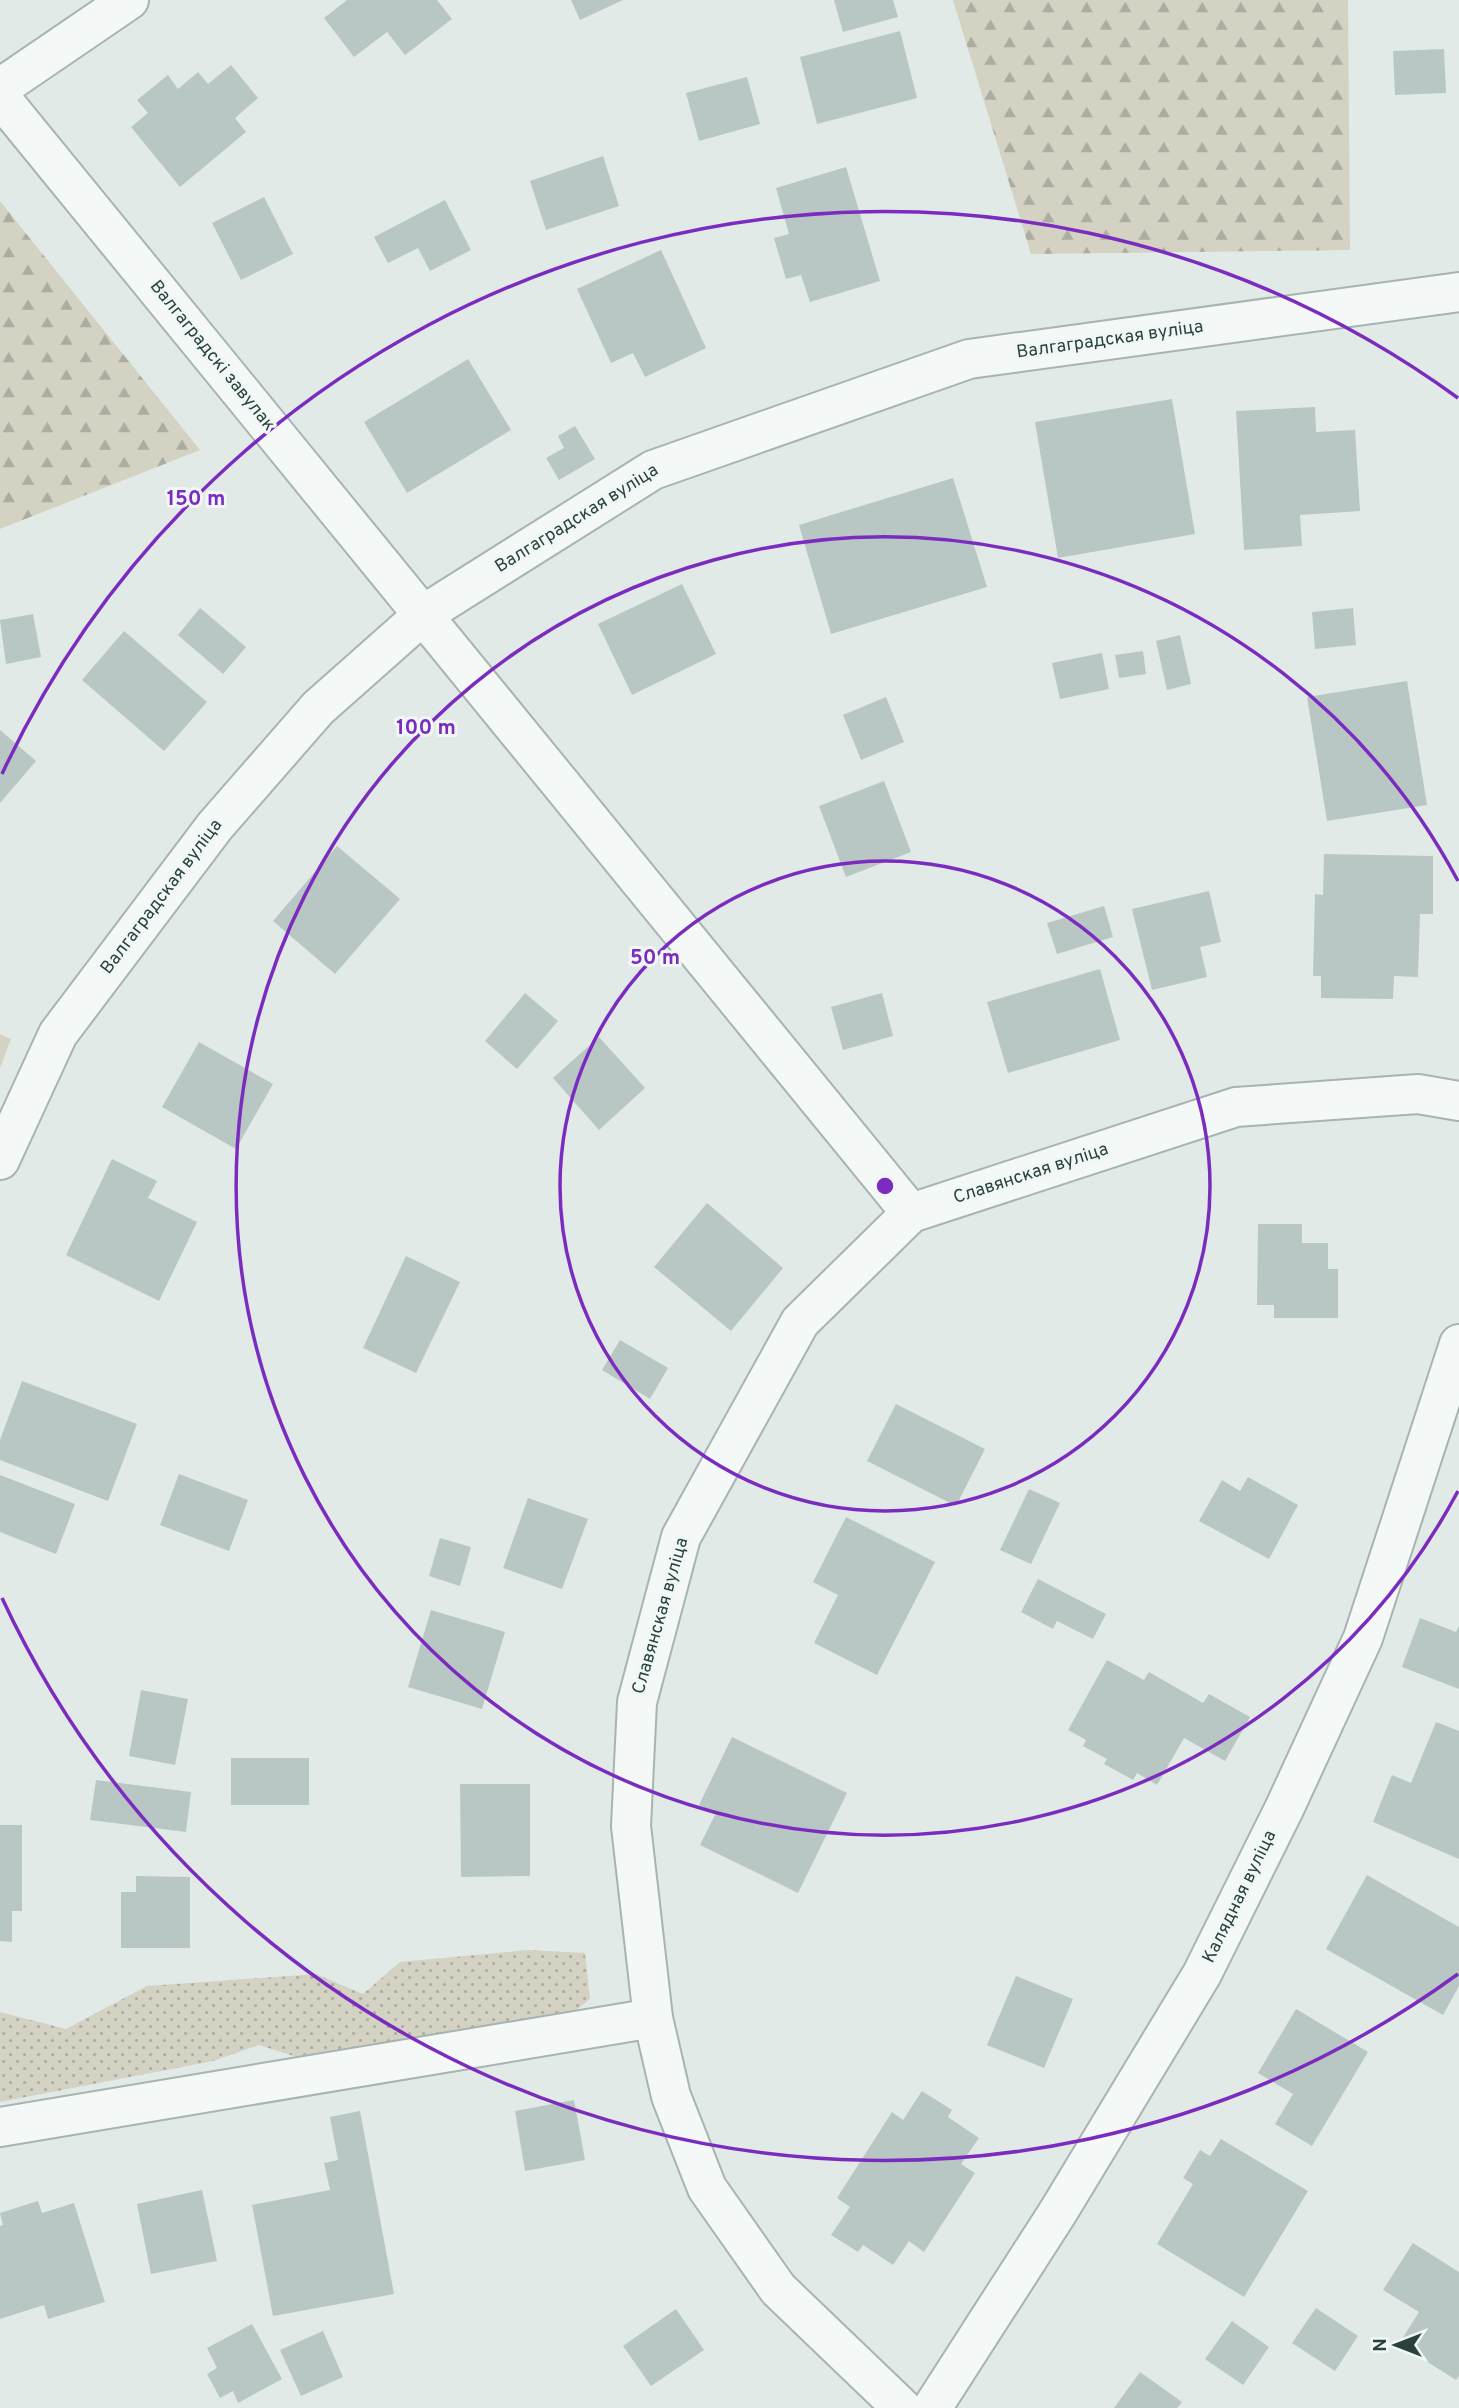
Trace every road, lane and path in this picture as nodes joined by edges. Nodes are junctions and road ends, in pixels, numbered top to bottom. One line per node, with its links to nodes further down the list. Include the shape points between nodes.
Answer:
1 (129, 0): 2 (street)
2 (0, 88)
3 (0, 97): 5 (street, Валгаградскі завулак)
4 (1459, 292): 5 (street, Валгаградская вуліца, via 969,359 653,470)
5 (424, 614): 7 (street, Валгаградская вуліца, via 318,708 215,826 58,1034); 8 (street, Валгаградскі завулак)
6 (1459, 1101): 8 (street, Славянская вуліца, via 1418,1094 1236,1107)
7 (0, 1160)
8 (911, 1213): 10 (street, Славянская вуліца, via 800,1322 681,1537 637,1702 631,1826)
9 (1459, 1344): 13 (street, Калядная вуліца, via 1363,1638 1284,1809 1202,1974)
10 (653, 2018): 11 (street); 12 (street, Славянская вуліца, via 671,2096 707,2188 778,2289)
11 (0, 2127)
12 (902, 2408)
13 (932, 2408)

